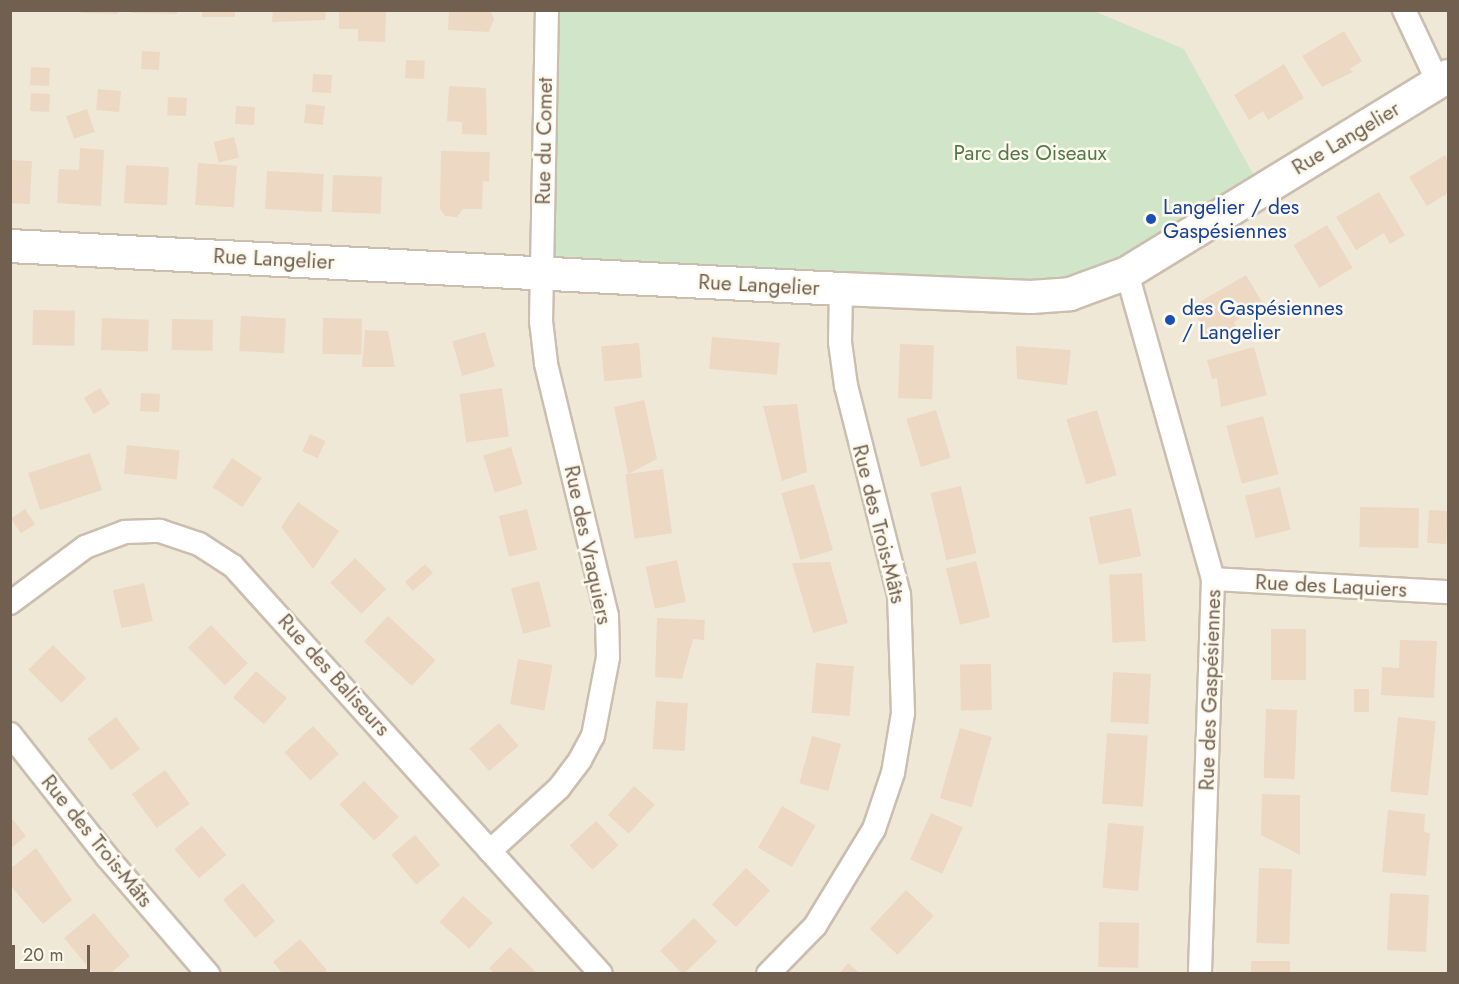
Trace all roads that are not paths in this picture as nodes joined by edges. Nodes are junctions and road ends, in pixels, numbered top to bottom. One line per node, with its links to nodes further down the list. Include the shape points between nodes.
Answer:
1 (547, 10): 5 (street, Rue du Comet)
2 (1404, 10): 3 (street)
3 (1443, 79): 6 (street, Rue Langelier)
4 (10, 246): 5 (street, Rue Langelier)
5 (541, 272): 7 (street, Rue Langelier); 12 (street, Rue des Vraquiers, via 546,363 607,616 608,657 593,736 580,760 559,788)
6 (1127, 273): 7 (street, Rue Langelier, via 1070,294 1031,297); 8 (street, Rue des Gaspésiennes)
7 (841, 289): 15 (street, Rue des Trois-Mâts, via 840,342 846,386 899,595 903,713 893,774 874,829 815,926)
8 (1213, 579): 9 (street, Rue des Laquiers); 16 (street, Rue des Gaspésiennes)
9 (1449, 592)
10 (10, 603): 12 (street, Rue des Baliseurs, via 86,547 125,532 160,531 199,544 233,566 268,601)
11 (10, 734): 13 (street, Rue des Trois-Mâts, via 107,857)
12 (490, 851): 14 (street, Rue des Baliseurs)
13 (207, 974)
14 (601, 974)
15 (768, 974)
16 (1200, 974)

